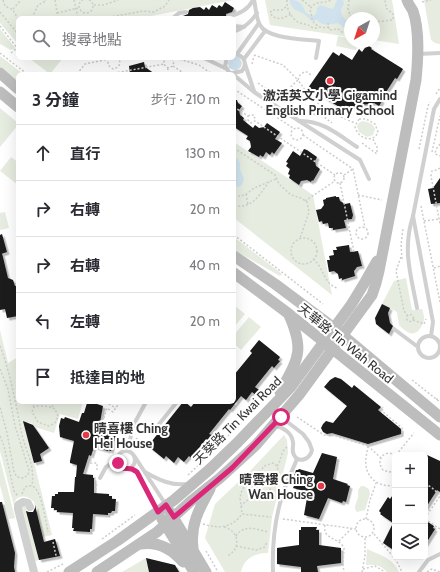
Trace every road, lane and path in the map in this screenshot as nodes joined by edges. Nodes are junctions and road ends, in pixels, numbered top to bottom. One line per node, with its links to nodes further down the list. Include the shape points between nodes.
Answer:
1 (3, 0): 21 (path, via 7,8)
2 (21, 0): 21 (path)
3 (45, 0): 29 (path, via 38,5)
4 (55, 0): 25 (path)
5 (74, 0): 20 (path)
6 (118, 0): 16 (path, via 104,5)
7 (169, 0): 32 (path, via 165,6 154,12 143,10)
8 (254, 0): 26 (lane); 34 (lane, via 245,10)
9 (286, 0): 18 (path)
10 (302, 0): 19 (path)
11 (330, 0): 19 (path)
12 (349, 0): 24 (path)
13 (386, 0): 35 (path, via 386,8 393,14 394,20)
14 (407, 0): 17 (street, 天葵路 Tin Kwai Road)
15 (431, 0): 17 (path)
16 (94, 4): 20 (path, via 85,0); 20 (path, via 92,10 87,12)
17 (416, 4): 53 (street, 天葵路 Tin Kwai Road)
18 (287, 6): 27 (path); 27 (path, via 282,10 272,10 270,14 278,19)
19 (311, 7): 39 (path, via 314,23)
20 (77, 8): 25 (path); 31 (path)
21 (13, 10): 28 (path)
22 (0, 12): 43 (path)
23 (186, 12): 33 (lane)
24 (349, 12)
25 (57, 13): 30 (path)
26 (257, 13): 36 (lane); 41 (lane, via 245,27)
27 (290, 14): 39 (path, via 298,22 313,28)
28 (16, 16)
29 (32, 16)
30 (58, 16)
31 (78, 16)
32 (114, 16)
33 (175, 16)
34 (229, 16)
35 (380, 21)
36 (259, 23): 42 (lane); 50 (lane)
37 (328, 23): 40 (path)
38 (0, 26): 45 (path)
39 (319, 27): 40 (path)
40 (329, 27): 44 (path, via 329,30 338,29)
41 (236, 28)
42 (265, 31): 55 (lane, via 273,35 319,41); 64 (lane)
43 (16, 32)
44 (344, 32)
45 (16, 46)
46 (16, 49): 49 (path)
47 (255, 52): 54 (path)
48 (0, 53): 71 (path)
49 (11, 53)
50 (236, 53)
51 (440, 53): 53 (lane)
52 (236, 54): 64 (lane)
53 (418, 54): 136 (street, 天葵路 Tin Kwai Road, via 414,92)
54 (254, 55): 66 (path); 84 (path, via 283,65)
55 (316, 58)
56 (101, 60): 72 (path, via 85,64)
57 (109, 60): 69 (path, via 109,67)
58 (120, 60): 69 (path, via 120,65)
59 (164, 60): 65 (path)
60 (172, 60): 67 (path)
61 (183, 60): 77 (path, via 199,65)
62 (208, 60): 70 (lane)
63 (226, 60): 70 (lane)
64 (245, 61): 80 (lane, via 242,71); 88 (lane)
65 (164, 64): 68 (path); 74 (path)
66 (252, 65)
67 (173, 66): 68 (path); 76 (path)
68 (168, 68): 75 (path)
69 (115, 69): 73 (path)
70 (227, 69): 78 (lane)
71 (24, 72)
72 (78, 72)
73 (116, 72)
74 (121, 72)
75 (167, 72)
76 (183, 72)
77 (209, 72)
78 (231, 72)
79 (0, 73): 85 (street)
80 (236, 73)
81 (312, 76): 84 (path, via 304,72)
82 (236, 77): 88 (lane)
83 (255, 80): 89 (path)
84 (298, 80): 89 (path); 97 (path, via 326,111)
85 (16, 87)
86 (236, 89): 99 (path)
87 (0, 92): 91 (street)
88 (254, 92): 95 (lane)
89 (279, 98): 98 (path, via 295,109 324,117)
90 (440, 99): 127 (lane, via 434,109)
91 (16, 105)
92 (236, 108): 93 (path)
93 (248, 116): 96 (path, via 254,115); 96 (path, via 249,122)
94 (440, 116): 108 (path)
95 (298, 120): 106 (lane, via 321,124); 115 (lane, via 360,160)
96 (255, 121): 104 (path)
97 (355, 123): 102 (path, via 360,135); 102 (path, via 362,119 375,124 378,132)
98 (335, 125)
99 (293, 128): 100 (path, via 300,129); 101 (path, via 290,134)
100 (303, 135): 101 (path, via 299,140); 111 (path)
101 (293, 139): 104 (path)
102 (372, 139): 103 (path, via 377,147 377,154)
103 (359, 141)
104 (290, 144): 112 (path)
105 (440, 144): 109 (path, via 435,154)
106 (357, 147)
107 (236, 149): 114 (path, via 275,175)
108 (432, 154)
109 (440, 156)
110 (440, 168): 128 (path, via 432,171 431,176)
111 (353, 169): 113 (path); 120 (path)
112 (335, 175): 113 (path, via 339,172); 116 (path)
113 (344, 175): 118 (path, via 344,180)
114 (276, 179): 117 (path); 123 (path, via 291,195)
115 (369, 179)
116 (335, 180): 118 (path); 123 (path)
117 (269, 182): 119 (path); 124 (path, via 255,201)
118 (340, 183): 133 (path)
119 (246, 194): 121 (path); 124 (path)
120 (358, 195): 122 (path); 131 (path)
121 (236, 197)
122 (382, 200)
123 (305, 201): 135 (path, via 309,212)
124 (248, 205): 126 (path)
125 (421, 205): 129 (path)
126 (236, 206)
127 (413, 216): 147 (lane, via 408,235 407,255); 153 (lane, via 433,322)
128 (439, 218): 129 (path); 130 (path)
129 (424, 221): 142 (path)
130 (440, 224)
131 (365, 228): 132 (path, via 358,228); 132 (path, via 368,232 367,238 360,240)
132 (356, 235): 133 (path)
133 (351, 236): 137 (path)
134 (236, 237): 146 (path)
135 (300, 238): 140 (path, via 309,238 314,242 316,249); 140 (path, via 293,247 294,258 302,264)
136 (383, 247): 150 (street, 天葵路 Tin Kwai Road, via 366,282); 152 (street, 天葵路 Tin Kwai Road, via 372,295)
137 (354, 252)
138 (401, 256): 149 (path, via 396,271 404,311)
139 (236, 257): 150 (street, 天華路 Tin Wah Road)
140 (313, 259): 144 (path, via 321,268 328,283)
141 (440, 266): 142 (path)
142 (433, 268): 145 (path)
143 (236, 274): 148 (street, 天華路 Tin Wah Road)
144 (337, 288)
145 (440, 302)
146 (323, 304)
147 (417, 308)
148 (289, 314): 154 (street, 天華路 Tin Wah Road); 166 (street, via 298,337 298,356)
149 (408, 316)
150 (334, 328): 152 (street, 天華路 Tin Wah Road); 154 (street, 天葵路 Tin Kwai Road)
151 (394, 329): 156 (lane)
152 (342, 336): 157 (street, 天葵路 Tin Kwai Road); 175 (street, 天華路 Tin Wah Road)
153 (431, 336): 156 (lane, via 422,338); 156 (lane, via 439,343 435,355 423,356)
154 (324, 342): 157 (street, 天華路 Tin Wah Road); 166 (street, 天葵路 Tin Kwai Road, via 290,388)
155 (0, 346): 183 (path)
156 (418, 347)
157 (333, 350): 173 (street, 天葵路 Tin Kwai Road); 181 (street, 天華路 Tin Wah Road)
158 (0, 369): 185 (path, via 8,390)
159 (274, 387): 172 (path)
160 (32, 404): 167 (path)
161 (53, 404): 168 (path)
162 (109, 404): 171 (path)
163 (119, 404): 171 (path)
164 (145, 404): 188 (lane, via 133,426)
165 (174, 404): 179 (lane)
166 (272, 406): 201 (street, 天葵路 Tin Kwai Road, via 237,443)
167 (34, 407): 168 (path); 168 (path, via 32,412 35,419 49,426 55,423 58,416 58,412)
168 (52, 407)
169 (383, 407): 186 (path, via 381,410 402,428 403,433 400,437)
170 (0, 408): 185 (path, via 14,472 17,477 23,478 28,476 29,470)
171 (116, 408): 177 (path, via 113,412 107,408)
172 (248, 417)
173 (281, 417): 178 (street, 天葵路 Tin Kwai Road); 193 (lane, via 303,434 311,446 311,453 307,458)
174 (297, 417): 186 (path, via 324,435)
175 (440, 417)
176 (243, 423): 201 (path, via 220,443)
177 (102, 424)
178 (273, 426): 184 (lane, via 288,432); 204 (street, 天葵路 Tin Kwai Road)
179 (156, 428)
180 (414, 432): 189 (path)
181 (440, 435)
182 (0, 436): 209 (path, via 14,491 17,495)
183 (25, 444): 185 (path); 206 (path, via 34,475)
184 (293, 444): 193 (lane, via 293,454); 195 (path, via 283,450)
185 (20, 445)
186 (368, 446): 192 (path); 203 (path, via 367,470)
187 (95, 448): 200 (path, via 90,463 97,463)
188 (128, 450): 191 (lane); 194 (lane, via 119,454)
189 (398, 452)
190 (392, 454): 192 (path, via 386,453)
191 (135, 456): 196 (lane, via 134,466); 197 (lane)
192 (381, 458): 199 (path, via 383,470)
193 (297, 459): 247 (lane, via 284,489 277,518)
194 (117, 460): 196 (lane, via 119,466); 200 (lane, via 106,467)
195 (277, 466): 198 (path, via 267,464); 202 (path, via 279,474)
196 (128, 469): 213 (lane, via 139,474 149,496)
197 (144, 470): 201 (lane, via 174,484 187,484); 213 (lane)
198 (259, 471): 202 (path); 212 (path, via 255,480 241,493)
199 (392, 472)
200 (98, 478): 208 (path)
201 (191, 478): 213 (street, 天葵路 Tin Kwai Road)
202 (272, 481): 212 (path, via 267,496 248,500)
203 (376, 482): 207 (path); 217 (path)
204 (213, 485): 218 (street, 天葵路 Tin Kwai Road); 232 (street, via 195,519)
205 (428, 485): 210 (path)
206 (32, 486)
207 (392, 486)
208 (96, 490)
209 (22, 494)
210 (440, 496): 215 (path)
211 (30, 507): 239 (street, via 24,502 18,507)
212 (241, 507): 214 (path)
213 (162, 508): 218 (street); 241 (street, 天葵路 Tin Kwai Road)
214 (242, 514)
215 (428, 514)
216 (135, 515): 227 (path)
217 (366, 519): 224 (path, via 374,524); 226 (path, via 360,520 356,529 359,535)
218 (170, 521): 230 (street, 天葵路 Tin Kwai Road); 232 (street); 244 (street)
219 (428, 521): 223 (path)
220 (326, 525): 228 (path, via 329,538)
221 (223, 527): 225 (path, via 231,530)
222 (352, 528): 228 (path)
223 (440, 529)
224 (373, 533): 226 (path); 251 (path, via 396,560)
225 (236, 536): 231 (path); 231 (path, via 246,528 268,532 267,545 262,549)
226 (365, 537): 238 (path)
227 (101, 539)
228 (339, 541): 248 (path, via 344,548)
229 (53, 542): 236 (path)
230 (140, 544): 242 (street, 天葵路 Tin Kwai Road); 243 (street, via 155,544 170,549)
231 (236, 546): 235 (path, via 234,552)
232 (193, 550): 245 (street)
233 (206, 551): 246 (path)
234 (440, 554): 252 (lane, via 428,560)
235 (227, 556)
236 (57, 560)
237 (68, 561): 240 (path)
238 (362, 569): 249 (path); 250 (path, via 375,566)
239 (34, 572)
240 (47, 572)
241 (69, 572)
242 (97, 572)
243 (188, 572)
244 (194, 572)
245 (206, 572)
246 (218, 572)
247 (273, 572)
248 (344, 572)
249 (362, 572)
250 (385, 572)
251 (402, 572)
252 (419, 572)
253 (427, 572): 254 (path, via 432,569)
254 (440, 572)

